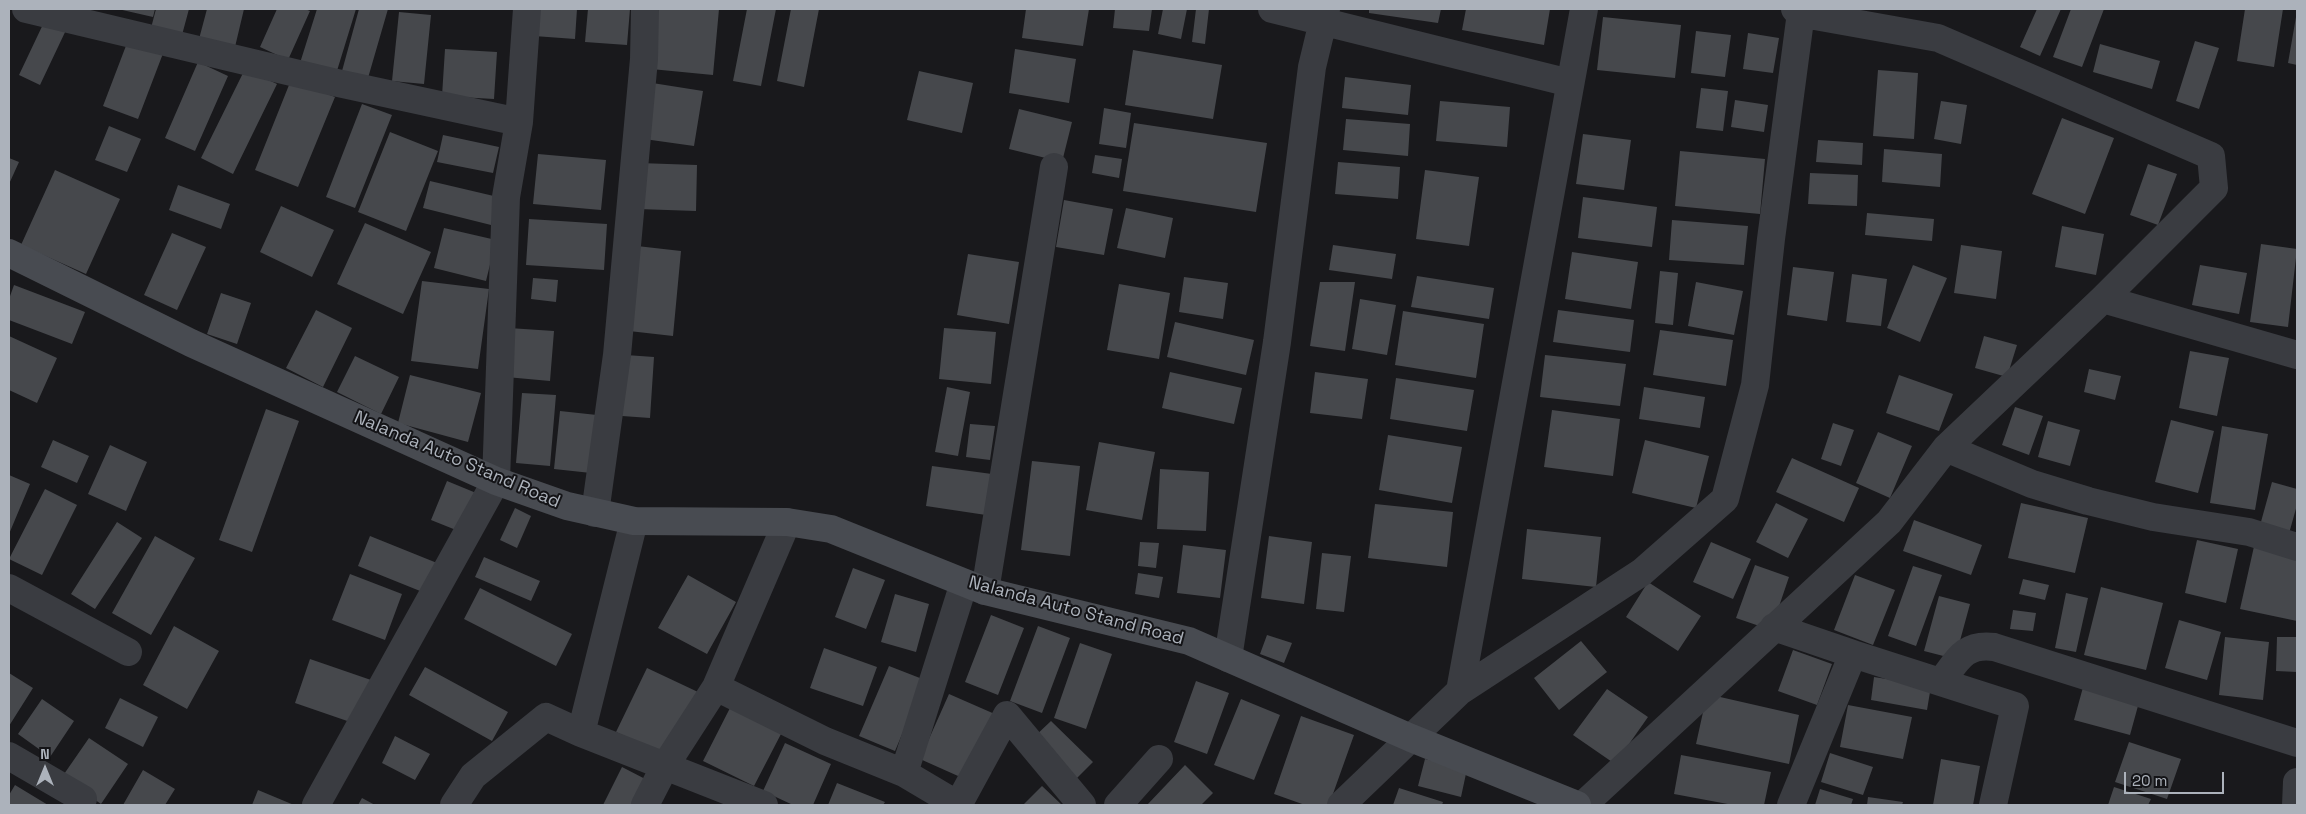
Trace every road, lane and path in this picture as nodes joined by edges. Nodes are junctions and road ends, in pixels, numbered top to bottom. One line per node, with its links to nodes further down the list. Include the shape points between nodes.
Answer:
1 (26, 9): 9 (street, via 333,82)
2 (527, 9): 9 (street)
3 (645, 9): 16 (street, via 644,58 617,355)
4 (1272, 9): 7 (street)
5 (1584, 9): 8 (street)
6 (1801, 10): 12 (street, via 1815,16 1938,38 2211,156 2214,188); 28 (street, via 1770,239 1755,385 1725,499 1642,572)
7 (1325, 15): 8 (street); 25 (street, via 1312,67 1277,342)
8 (1570, 83): 28 (street)
9 (520, 122): 15 (street, via 506,197)
10 (1054, 167): 20 (street)
11 (9, 253): 15 (street, Nalanda Auto Stand Road, via 191,343)
12 (2103, 299): 13 (street); 14 (street)
13 (2297, 355)
14 (1946, 448): 19 (street, via 2032,484 2088,501 2153,517 2249,532); 22 (street, via 1889,522)
15 (496, 480): 16 (street, Nalanda Auto Stand Road); 38 (street)
16 (595, 513): 17 (street, Nalanda Auto Stand Road)
17 (634, 521): 18 (street, Nalanda Auto Stand Road); 29 (street)
18 (787, 522): 20 (street, Nalanda Auto Stand Road, via 831,528); 27 (street)
19 (2297, 547)
20 (974, 587): 25 (street, Nalanda Auto Stand Road, via 1190,641); 35 (street)
21 (9, 588): 23 (street)
22 (1774, 627): 24 (street); 47 (street)
23 (128, 652)
24 (1853, 654): 26 (street); 48 (street)
25 (1228, 658): 30 (street, Nalanda Auto Stand Road)
26 (1941, 682): 31 (street, via 1970,648 1994,647); 49 (street, via 2015,706)
27 (716, 686): 34 (street); 35 (street, via 825,741)
28 (1460, 692): 30 (street)
29 (581, 733): 34 (street); 39 (street, via 546,717 473,776)
30 (1411, 738): 45 (street); 46 (street, Nalanda Auto Stand Road)
31 (2297, 742)
32 (9, 756): 37 (street)
33 (1159, 759): 44 (street)
34 (665, 766): 40 (street); 41 (street)
35 (904, 773): 42 (street)
36 (2297, 782): 50 (street)
37 (85, 803)
38 (316, 805)
39 (454, 805)
40 (645, 805)
41 (764, 805)
42 (958, 805): 43 (street, via 1007,715)
43 (1082, 805)
44 (1118, 805)
45 (1341, 805)
46 (1577, 805)
47 (1583, 805)
48 (1791, 805)
49 (1993, 805)
50 (2296, 805)

